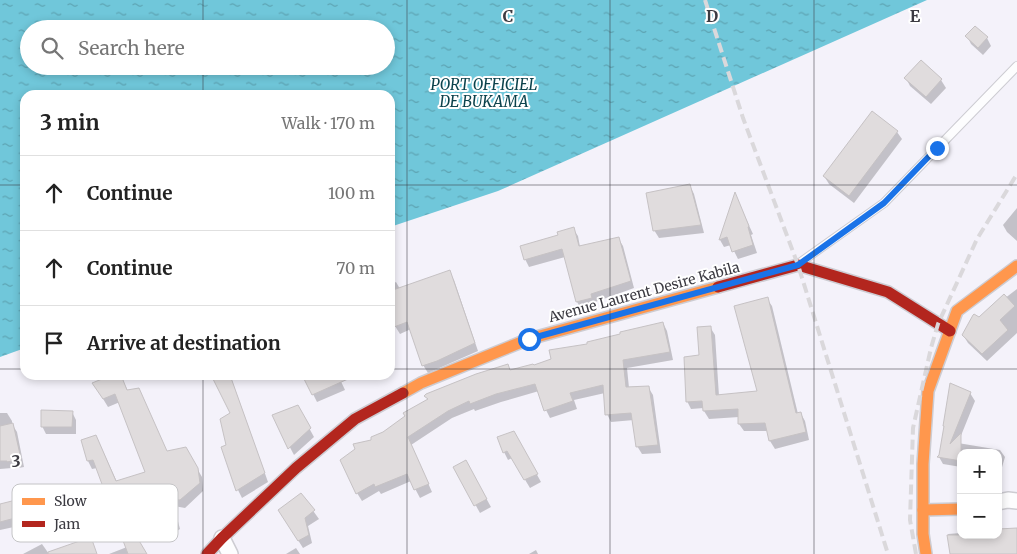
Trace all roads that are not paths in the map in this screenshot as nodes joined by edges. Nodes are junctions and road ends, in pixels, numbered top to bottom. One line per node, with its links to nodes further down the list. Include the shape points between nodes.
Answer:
1 (1017, 66): 2 (lane, via 884,203)
2 (798, 265): 4 (main road, via 888,292); 9 (main road, Avenue Laurent Desire Kabila, via 529,339 421,383 355,419 296,468)
3 (1017, 266): 4 (main road, via 957,311)
4 (950, 331): 8 (main road, via 928,391)
5 (1002, 501): 6 (street)
6 (1017, 501)
7 (957, 509): 8 (main road)
8 (923, 510): 12 (main road)
9 (222, 538): 10 (main road, Avenue Laurent Desire Kabila); 11 (street)
10 (207, 554)
11 (230, 554)
12 (926, 554)

